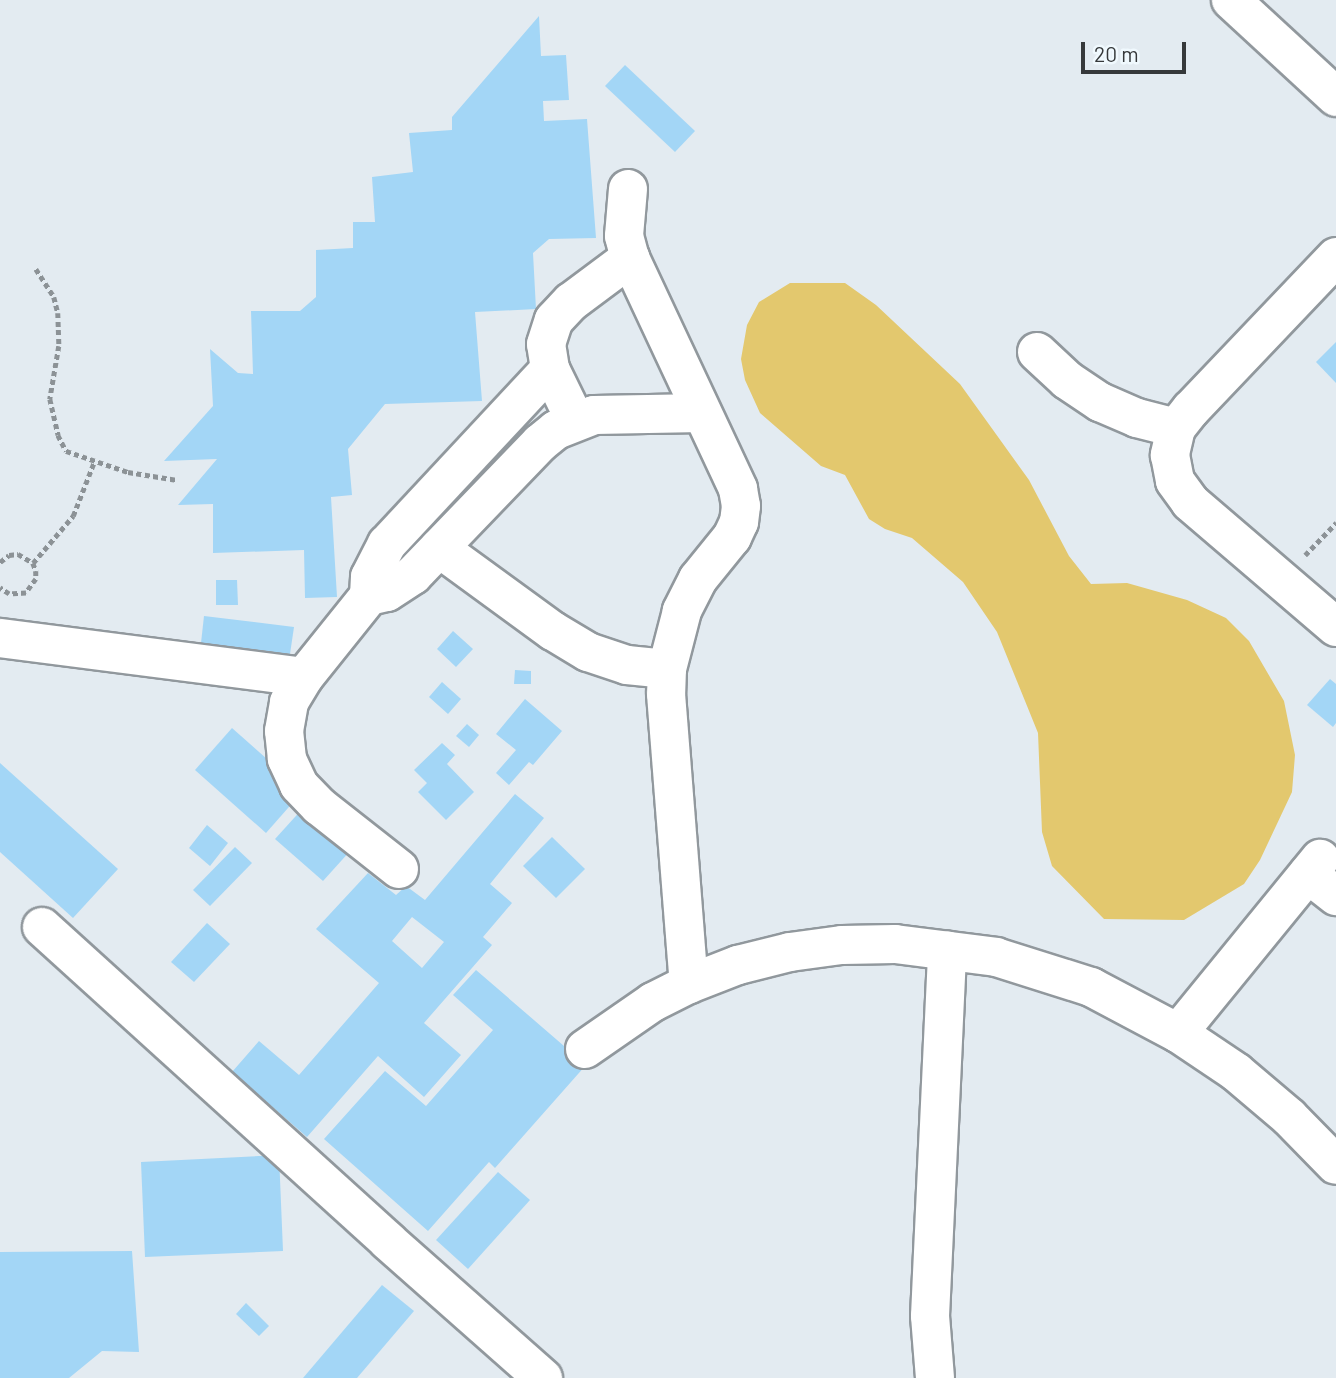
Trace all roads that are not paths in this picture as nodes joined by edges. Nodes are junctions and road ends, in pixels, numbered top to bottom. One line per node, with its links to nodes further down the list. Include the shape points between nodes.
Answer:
1 (1231, 0): 2 (lane)
2 (1336, 97)
3 (628, 189): 5 (lane, via 624,236)
4 (1336, 257): 10 (lane)
5 (631, 258): 7 (lane, via 554,320 546,344); 8 (lane)
6 (1037, 352): 10 (lane, via 1100,402)
7 (550, 369): 9 (lane); 12 (lane, via 387,544 370,577)
8 (702, 413): 9 (lane, via 613,413); 15 (lane, via 738,489 739,522 698,579 682,611)
9 (575, 420): 11 (lane, via 540,443)
10 (1176, 428): 13 (lane, via 1172,468 1190,502)
11 (439, 548): 12 (lane, via 401,585); 15 (lane, via 589,652 627,665)
12 (369, 596): 16 (lane)
13 (1336, 627)
14 (0, 638): 16 (lane)
15 (667, 669): 21 (lane)
16 (304, 677): 17 (lane, via 289,702 284,731 287,759 299,785)
17 (399, 869)
18 (1321, 876): 22 (lane)
19 (42, 928): 25 (lane)
20 (947, 950): 21 (lane, via 895,944 842,945 738,965); 22 (lane, via 996,957 1068,979); 26 (lane, via 930,1316)
21 (689, 984): 23 (lane, via 653,1002)
22 (1178, 1033): 24 (lane, via 1247,1081)
23 (585, 1049)
24 (1336, 1165)
25 (544, 1378)
26 (936, 1378)

